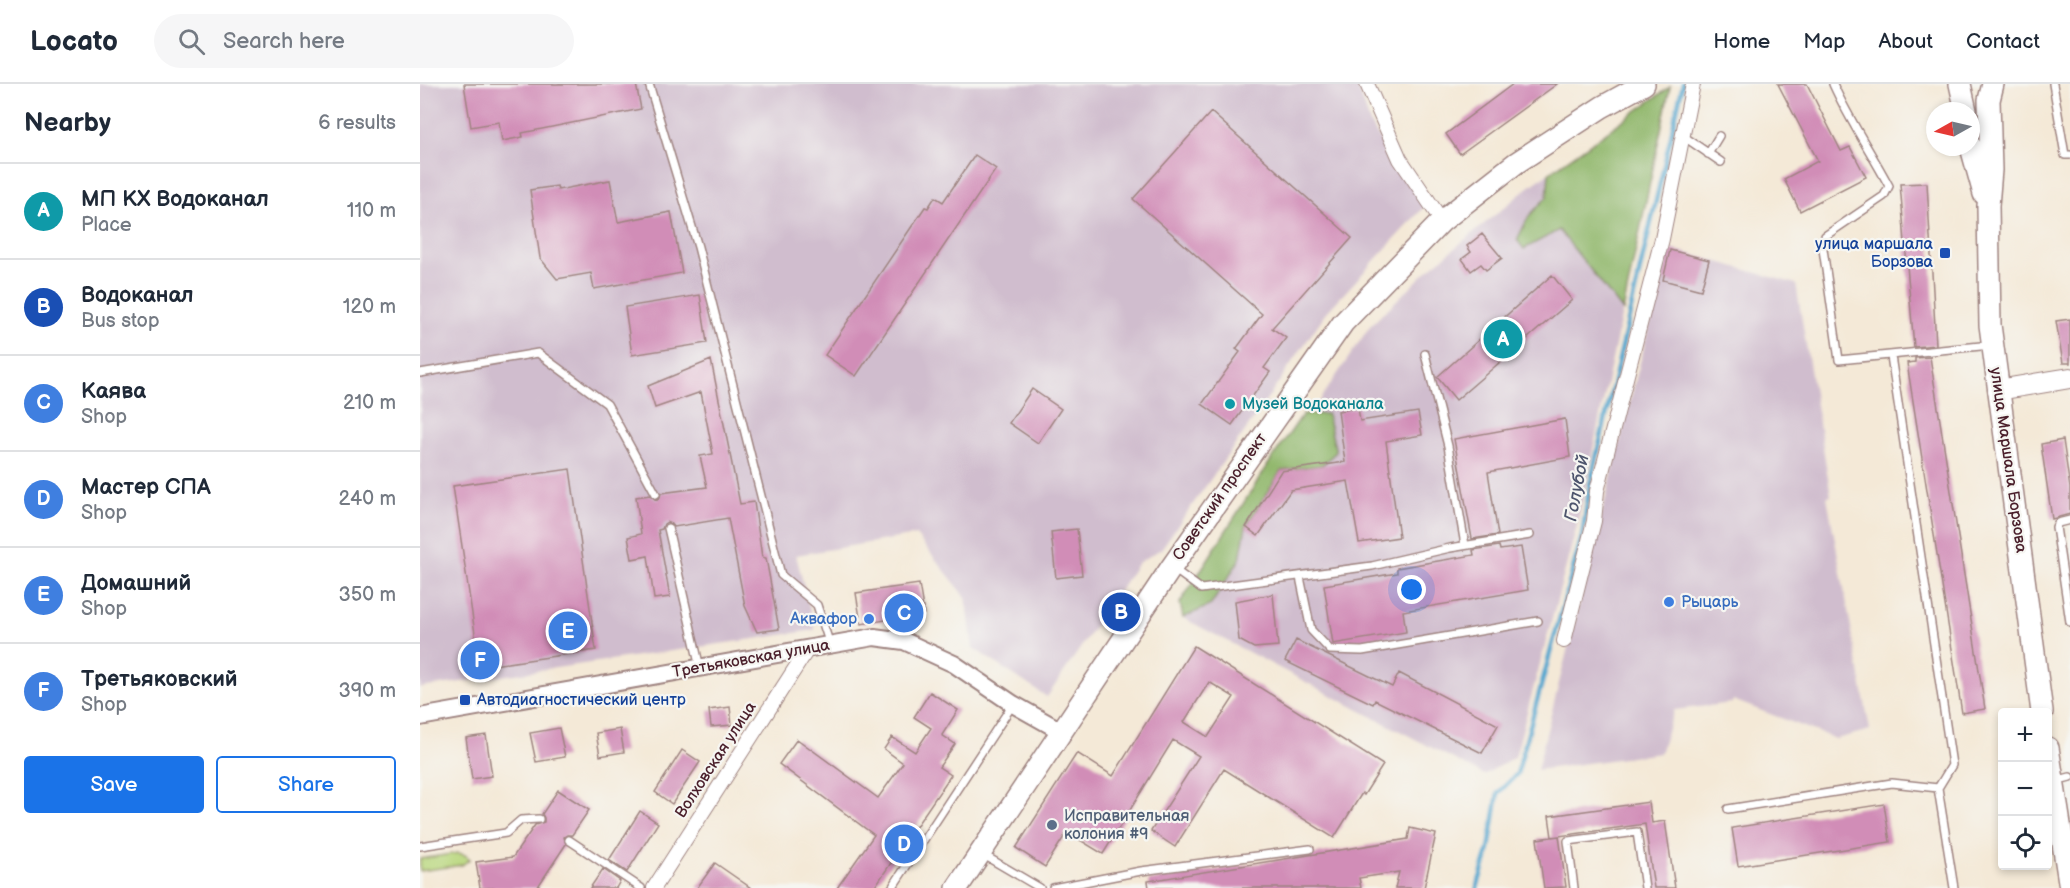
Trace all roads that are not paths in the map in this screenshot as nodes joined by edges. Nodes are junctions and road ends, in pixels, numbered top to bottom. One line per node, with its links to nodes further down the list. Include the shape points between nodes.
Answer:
1 (649, 84): 34 (lane, via 698,247 781,575 817,605)
2 (1367, 84): 17 (street, via 1400,159)
3 (1693, 84): 10 (street)
4 (1833, 84): 20 (lane, via 1889,186 1884,196 1825,236 1823,249 1839,360)
5 (1960, 84): 9 (main road)
6 (1993, 84): 16 (main road, улица Маршала Борзова, via 1989,100)
7 (2053, 84): 13 (lane, via 2065,155)
8 (1628, 87): 17 (main road, Советский проспект, via 1516,163)
9 (1964, 102)
10 (1683, 136): 12 (lane); 33 (street, via 1662,239 1596,491 1594,521)
11 (1719, 136): 12 (lane)
12 (1708, 153): 15 (lane)
13 (2070, 155)
14 (1974, 156): 16 (main road, улица Маршала Борзова)
15 (1721, 162)
16 (1988, 206): 18 (main road, улица Маршала Борзова)
17 (1442, 221): 29 (main road, Советский проспект, via 1343,322)
18 (1992, 345): 20 (lane); 23 (main road, улица Маршала Борзова)
19 (1425, 354): 28 (lane, via 1448,446)
20 (1891, 356): 43 (lane, via 1952,765)
21 (420, 373): 24 (lane, via 538,353 607,404)
22 (2070, 378): 23 (main road)
23 (1998, 390): 38 (main road, улица Маршала Борзова)
24 (656, 494)
25 (2070, 520): 32 (lane, via 2056,527)
26 (668, 528): 36 (lane)
27 (1530, 535): 28 (lane)
28 (1465, 545): 30 (lane)
29 (1171, 568): 30 (lane, via 1201,589); 40 (main road, Советский проспект)
30 (1300, 577): 31 (lane, via 1311,630 1330,650 1362,651)
31 (1538, 621)
32 (2070, 622)
33 (1564, 641)
34 (830, 645): 35 (street, Третьяковская улица); 37 (street, Третьяковская улица, via 874,638 904,641 954,664)
35 (807, 650): 36 (street, Третьяковская улица); 52 (street, Волховская улица)
36 (700, 668): 39 (street, Третьяковская улица)
37 (1013, 704): 40 (street, Третьяковская улица); 53 (lane)
38 (2041, 708)
39 (420, 717)
40 (1061, 730): 49 (main road, Советский проспект)
41 (2052, 757): 42 (main road)
42 (2062, 779): 50 (main road)
43 (1938, 788): 44 (lane, via 1892,783); 59 (lane)
44 (1728, 809)
45 (539, 819): 47 (lane, via 520,820 506,832)
46 (569, 840): 51 (lane)
47 (420, 846)
48 (1310, 849): 56 (lane, via 1151,870)
49 (980, 853): 54 (main road, Советский проспект); 55 (lane)
50 (2070, 887): 60 (street)
51 (641, 888)
52 (654, 888)
53 (892, 888)
54 (957, 888)
55 (1040, 888)
56 (1053, 888)
57 (1574, 888): 58 (lane, via 1568,841 1637,832)
58 (1645, 888)
59 (1954, 888)
60 (2064, 888)

